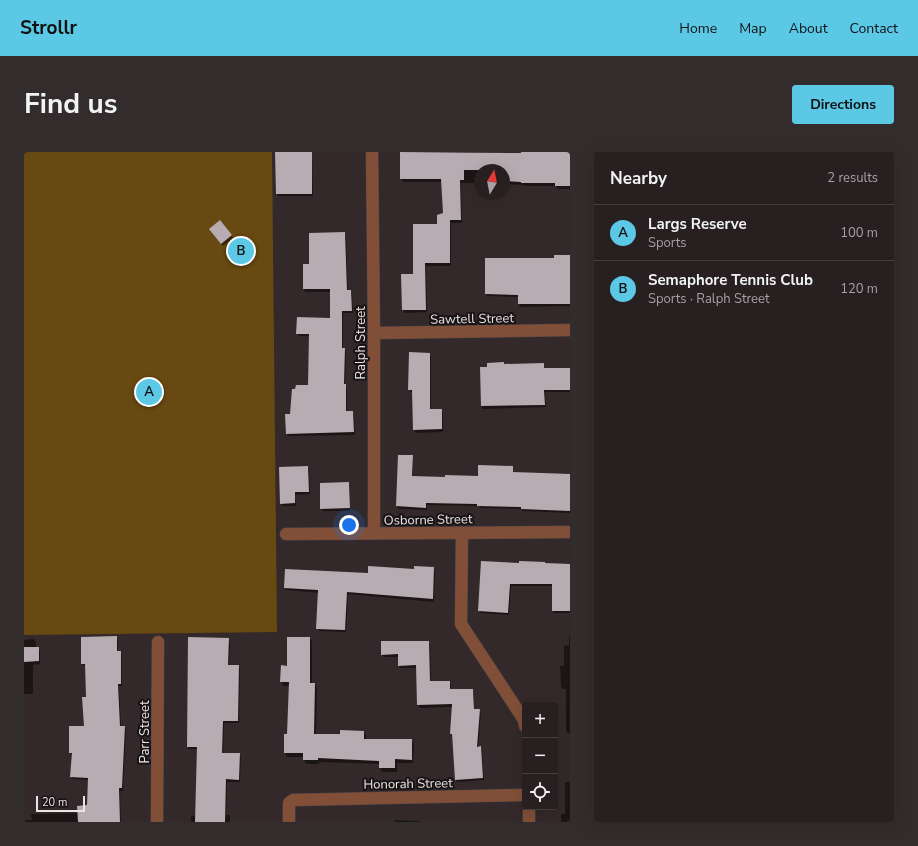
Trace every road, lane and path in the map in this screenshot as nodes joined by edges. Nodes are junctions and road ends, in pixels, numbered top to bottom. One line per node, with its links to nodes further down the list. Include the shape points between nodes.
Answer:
1 (372, 152): 3 (street, Ralph Street)
2 (570, 330): 3 (street, Sawtell Street)
3 (374, 333): 6 (street, Ralph Street)
4 (462, 532): 5 (street, Osborne Street); 6 (street, Osborne Street); 9 (street, via 461,624)
5 (570, 532)
6 (374, 533): 7 (street, Osborne Street)
7 (286, 534)
8 (158, 642): 12 (street, Parr Street)
9 (522, 717)
10 (522, 795): 13 (street, Honorah Street, via 293,800 289,803)
11 (529, 810): 14 (street)
12 (158, 822)
13 (289, 822)
14 (529, 822)

